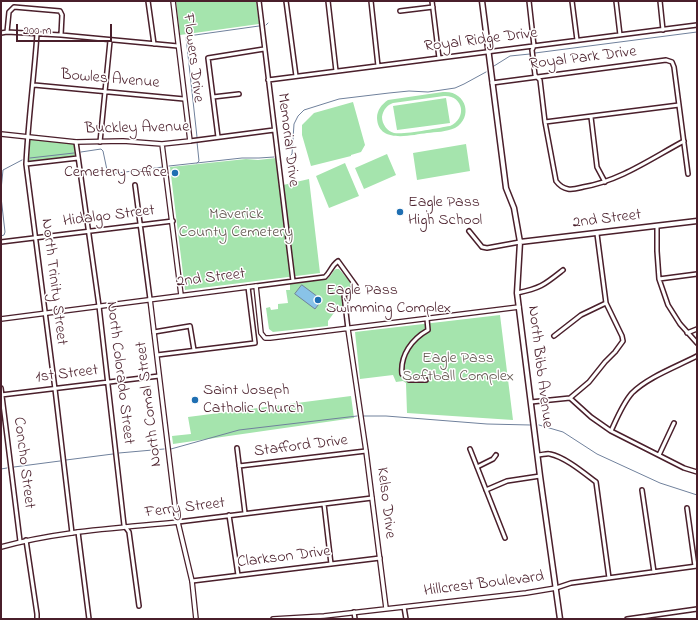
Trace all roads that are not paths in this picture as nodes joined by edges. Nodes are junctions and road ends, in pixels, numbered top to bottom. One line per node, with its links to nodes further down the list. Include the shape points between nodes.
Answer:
1 (148, 1): 24 (street)
2 (172, 1): 25 (street, Flowers Drive)
3 (258, 1): 27 (street, Memorial Drive)
4 (286, 1): 32 (street)
5 (328, 1): 31 (street)
6 (371, 1): 30 (street)
7 (432, 1): 13 (street)
8 (482, 1): 28 (main road, North Bibb Avenue)
9 (528, 1): 26 (street)
10 (572, 1): 22 (street)
11 (616, 1): 21 (street)
12 (660, 1): 16 (street)
13 (433, 7): 14 (street); 29 (street)
14 (400, 11)
15 (697, 25): 16 (street, Royal Ridge Drive)
16 (663, 30): 21 (street, Royal Ridge Drive)
17 (7, 32): 18 (street); 19 (street); 20 (street, via 9,12 14,7 60,11)
18 (1, 34)
19 (37, 34): 20 (street); 36 (street, North Trinity Street)
20 (62, 35): 23 (street)
21 (620, 35): 22 (street, Royal Ridge Drive)
22 (578, 40): 26 (street, Royal Ridge Drive)
23 (110, 41): 24 (street); 37 (street)
24 (154, 44): 25 (street)
25 (178, 46): 40 (street, Flowers Drive)
26 (534, 46): 28 (street, Royal Ridge Drive); 33 (street, via 532,50 535,75)
27 (264, 49): 34 (street, Memorial Drive); 39 (street, via 208,58)
28 (488, 52): 29 (street, Royal Ridge Drive); 35 (main road, North Bibb Avenue)
29 (439, 58): 30 (street, Royal Ridge Drive)
30 (378, 66): 31 (street, Royal Ridge Drive)
31 (336, 71): 32 (street, Royal Ridge Drive)
32 (296, 76): 34 (street, Royal Ridge Drive)
33 (538, 77): 35 (street, Royal Park Drive); 41 (street, Royal Park Drive, via 666,60 674,66); 43 (street)
34 (268, 80): 44 (street, Memorial Drive)
35 (492, 83): 67 (main road, North Bibb Avenue, via 506,188 514,208)
36 (34, 85): 37 (street, Bowles Avenue); 46 (street, North Trinity Street)
37 (106, 92): 40 (street, Bowles Avenue); 51 (street)
38 (239, 94): 39 (street)
39 (213, 97): 47 (street)
40 (184, 99): 48 (street, Flowers Drive)
41 (679, 105): 42 (street); 49 (street)
42 (591, 117): 43 (street); 56 (street, via 597,167)
43 (545, 122): 56 (street, via 556,181 569,189)
44 (274, 130): 47 (street, Buckley Avenue); 71 (street, Memorial Drive)
45 (1, 134): 46 (street, Buckley Avenue)
46 (27, 137): 50 (street, Buckley Avenue); 54 (street, North Trinity Street)
47 (218, 137): 48 (street, Buckley Avenue)
48 (190, 141): 52 (street, Buckley Avenue)
49 (684, 141): 55 (street); 56 (street)
50 (76, 142): 51 (street, Buckley Avenue); 53 (street, North Colorado Street)
51 (100, 142): 52 (street, Buckley Avenue)
52 (162, 144): 58 (street)
53 (78, 158): 54 (street); 62 (street, North Colorado Street)
54 (26, 164): 65 (street, North Trinity Street)
55 (688, 174)
56 (605, 182)
57 (135, 185): 60 (street, North Comal Street)
58 (173, 221): 60 (street, Hidalgo Street); 75 (street)
59 (697, 221): 61 (main road, 2nd Street)
60 (140, 224): 62 (street, Hidalgo Street); 76 (street, North Comal Street)
61 (657, 226): 64 (main road, 2nd Street); 70 (street)
62 (88, 231): 65 (street, Hidalgo Street); 78 (street, North Colorado Street)
63 (469, 231): 67 (street, via 479,245 485,248)
64 (597, 234): 67 (main road, 2nd Street); 77 (street)
65 (35, 238): 66 (street, Hidalgo Street); 80 (street, North Trinity Street)
66 (1, 242)
67 (520, 242): 74 (main road, North Bibb Avenue)
68 (563, 270): 74 (street, via 536,290)
69 (697, 274): 70 (street)
70 (659, 279): 86 (street, via 668,305)
71 (293, 281): 72 (street, 2nd Street); 83 (street, 2nd Street, via 325,277 338,261 356,286 344,295)
72 (256, 286): 73 (street, 2nd Street); 83 (street, via 261,333 265,338)
73 (248, 287): 75 (street, 2nd Street); 89 (street, via 255,343)
74 (517, 293): 79 (main road, North Bibb Avenue)
75 (182, 295): 76 (street, 2nd Street)
76 (150, 299): 78 (street, 2nd Street); 85 (street, North Comal Street)
77 (606, 303): 87 (street, via 581,315); 98 (street, via 623,342 589,382)
78 (99, 306): 80 (street, 2nd Street); 94 (street, North Colorado Street)
79 (519, 307): 81 (street); 99 (main road, North Bibb Avenue)
80 (45, 314): 82 (street, 2nd Street); 96 (street, North Trinity Street)
81 (427, 318): 83 (street); 93 (street, via 428,330 410,344 401,367 402,374 409,380)
82 (1, 319)
83 (348, 329): 104 (street, Kelso Drive)
84 (697, 329): 86 (street)
85 (154, 332): 89 (street, via 190,326); 90 (street, North Comal Street)
86 (687, 333): 88 (street)
87 (554, 336)
88 (697, 343)
89 (194, 350): 90 (street)
90 (157, 355): 92 (street, North Comal Street)
91 (697, 356): 101 (street, via 645,383 632,394 618,414)
92 (159, 376): 94 (street, 1st Street); 119 (street, North Comal Street)
93 (426, 380)
94 (107, 382): 96 (street, 1st Street); 120 (street, North Colorado Street)
95 (1, 388): 97 (street, Concho Street)
96 (55, 389): 97 (street, 1st Street); 122 (street, North Trinity Street)
97 (1, 395): 125 (street, Concho Street)
98 (570, 398): 99 (street); 101 (street)
99 (531, 402): 106 (main road, North Bibb Avenue)
100 (674, 423): 107 (street)
101 (611, 431): 107 (street)
102 (237, 448): 108 (street)
103 (470, 449): 109 (street)
104 (366, 451): 108 (street, Stafford Drive); 114 (street, Kelso Drive)
105 (496, 455): 109 (street)
106 (538, 455): 111 (main road, North Bibb Avenue); 132 (street, via 550,454 562,459 596,482)
107 (659, 455): 110 (street)
108 (239, 466): 117 (street)
109 (476, 467): 112 (street)
110 (697, 472)
111 (540, 476): 112 (street, via 507,481); 134 (main road, North Bibb Avenue)
112 (486, 490): 123 (street)
113 (642, 490): 130 (street)
114 (372, 498): 115 (street, Ferry Street); 127 (street, Kelso Drive)
115 (324, 504): 117 (street, Ferry Street); 128 (street)
116 (687, 508): 129 (street)
117 (245, 513): 118 (street, Ferry Street)
118 (229, 515): 119 (street, Ferry Street); 131 (street)
119 (178, 522): 120 (street, Ferry Street); 133 (street, North Comal Street)
120 (126, 528): 121 (street, Ferry Street); 135 (street, North Colorado Street, via 129,532)
121 (78, 532): 122 (street, Ferry Street); 142 (street)
122 (72, 533): 124 (street, Ferry Street)
123 (505, 538)
124 (26, 540): 125 (street, Ferry Street); 141 (street)
125 (20, 541): 126 (street, Ferry Street)
126 (1, 547)
127 (380, 558): 128 (street, Clarkson Drive); 137 (street, Kelso Drive)
128 (331, 564): 131 (street, Clarkson Drive)
129 (696, 566): 130 (street, Hillcrest Boulevard)
130 (654, 572): 132 (street, Hillcrest Boulevard)
131 (238, 575): 133 (street, Clarkson Drive)
132 (609, 578): 134 (street, Hillcrest Boulevard, via 571,583)
133 (192, 581): 143 (street, North Comal Street)
134 (556, 588): 136 (street, Hillcrest Boulevard); 147 (main road, North Bibb Avenue)
135 (139, 606)
136 (404, 607): 137 (street, Hillcrest Boulevard); 146 (street)
137 (386, 608): 139 (street, Hillcrest Boulevard)
138 (697, 610): 148 (street)
139 (354, 612): 140 (street, Hillcrest Boulevard); 145 (street)
140 (303, 618): 144 (street, Hillcrest Boulevard)
141 (37, 619)
142 (88, 619)
143 (196, 619)
144 (273, 619)
145 (355, 619)
146 (406, 619)
147 (560, 619)
148 (627, 619)

